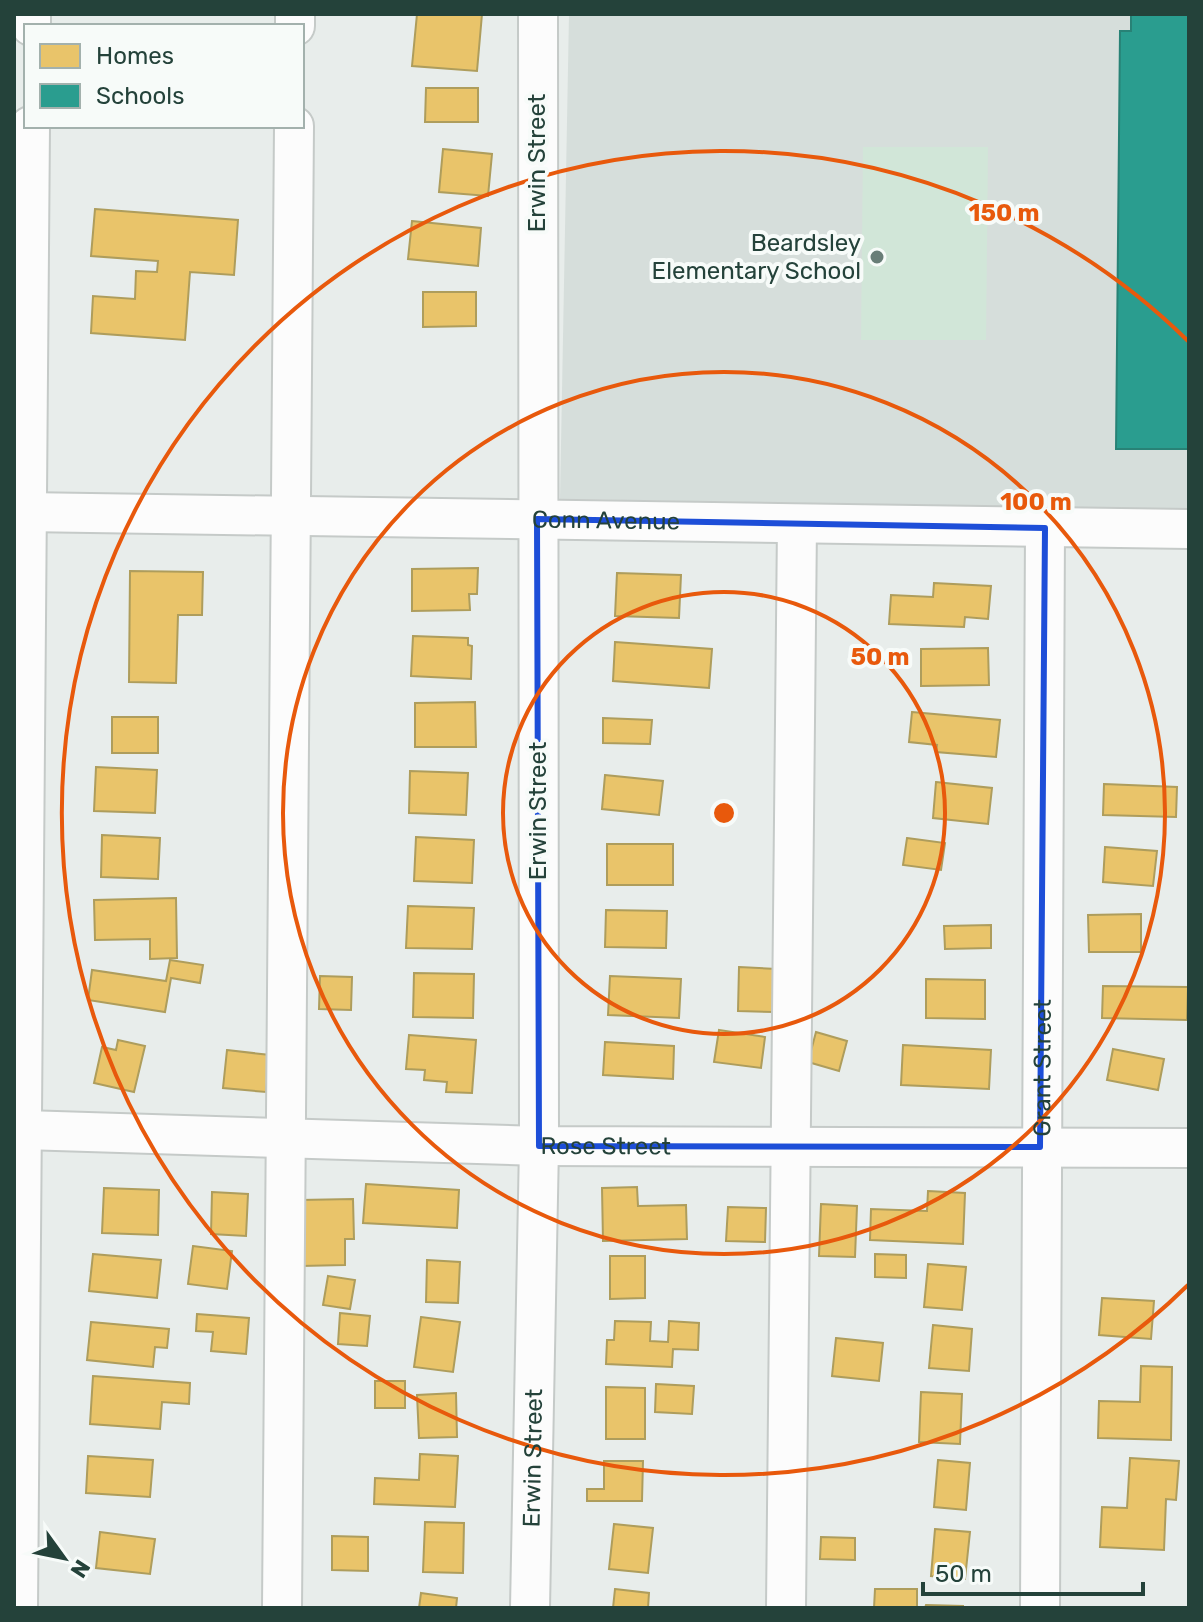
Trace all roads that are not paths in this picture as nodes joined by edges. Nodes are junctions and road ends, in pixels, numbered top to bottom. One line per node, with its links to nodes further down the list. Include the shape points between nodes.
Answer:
1 (538, 14): 6 (street, Erwin Street)
2 (30, 128): 4 (street)
3 (294, 128): 5 (street)
4 (24, 512): 5 (street, Conn Avenue); 10 (street)
5 (291, 516): 6 (street, Conn Avenue); 11 (street)
6 (537, 519): 7 (street, Conn Avenue); 12 (street, Erwin Street)
7 (797, 524): 8 (street, Conn Avenue); 13 (street)
8 (1045, 528): 9 (street, Conn Avenue); 14 (street, Grant Street)
9 (1189, 529)
10 (17, 1130): 11 (street, Rose Street); 16 (street)
11 (286, 1141): 12 (street, Rose Street); 17 (street)
12 (539, 1146): 13 (street, Rose Street); 18 (street, Erwin Street)
13 (791, 1146): 14 (street, Rose Street); 19 (street)
14 (1040, 1147): 15 (street, Rose Street); 20 (street, Grant Street)
15 (1189, 1148)
16 (18, 1608)
17 (282, 1608)
18 (530, 1608)
19 (786, 1608)
20 (1040, 1608)

